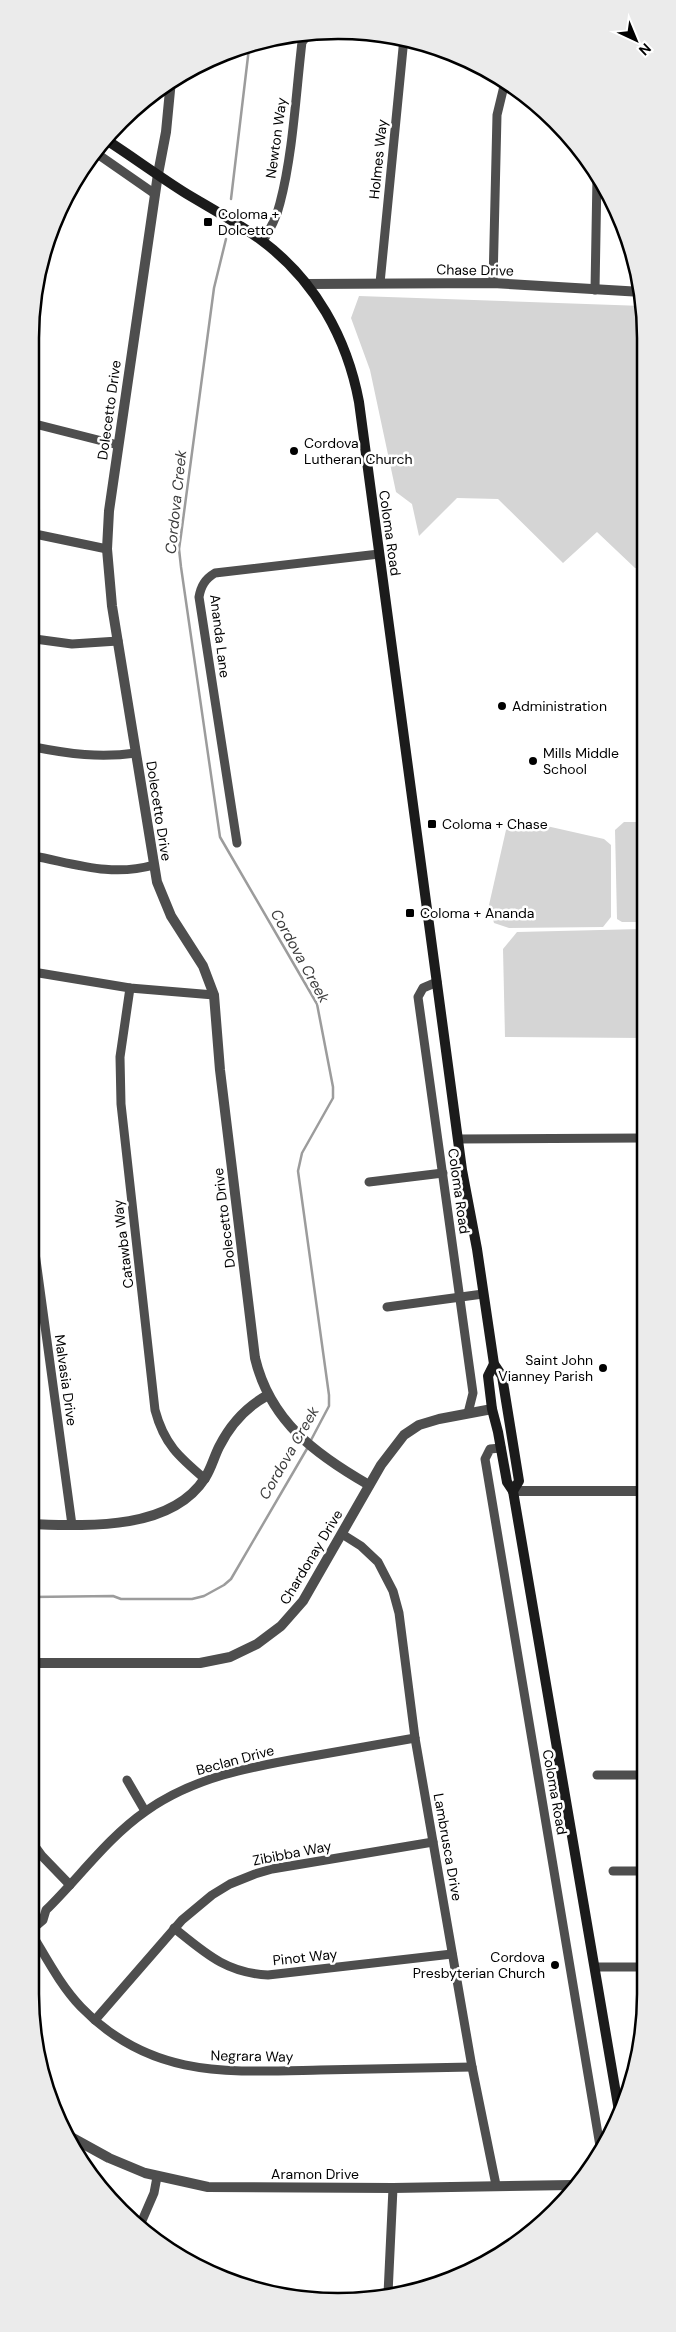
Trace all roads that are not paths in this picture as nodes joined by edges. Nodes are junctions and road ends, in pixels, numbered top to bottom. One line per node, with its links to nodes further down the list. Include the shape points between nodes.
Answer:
1 (303, 41): 10 (street, Newton Way, via 281,202)
2 (403, 47): 11 (street, Holmes Way)
3 (503, 89): 12 (street, via 497,115)
4 (170, 91): 7 (street, Dolecetto Drive)
5 (112, 143): 7 (main road, Coloma Road)
6 (101, 156): 9 (street)
7 (158, 174): 9 (street, Dolecetto Drive); 10 (main road, Coloma Road)
8 (597, 188): 14 (street)
9 (155, 194): 17 (street, Dolecetto Drive)
10 (263, 241): 13 (main road, Coloma Road)
11 (380, 283): 12 (street, Chase Drive); 13 (street, Chase Drive)
12 (493, 283): 14 (street, Chase Drive)
13 (307, 284): 20 (main road, Coloma Road, via 335,328 351,369 359,402)
14 (595, 290): 15 (street, Chase Drive)
15 (633, 292)
16 (39, 425): 17 (street)
17 (118, 445): 19 (street, Dolecetto Drive)
18 (39, 535): 19 (street)
19 (107, 549): 22 (street, Dolecetto Drive)
20 (379, 554): 25 (street, Ananda Lane, via 215,573 200,589); 29 (main road, Coloma Road)
21 (39, 640): 22 (street, via 72,644)
22 (118, 641): 24 (street, Dolecetto Drive)
23 (39, 748): 24 (street, via 84,756)
24 (136, 753): 27 (street, Dolecetto Drive)
25 (237, 842)
26 (39, 857): 27 (street, via 115,872)
27 (154, 865): 31 (street, Dolecetto Drive, via 170,916 203,966)
28 (39, 973): 30 (street)
29 (436, 982): 33 (main road, Coloma Road); 34 (street, Coloma Road, via 423,988 418,996)
30 (130, 988): 31 (street); 46 (street, Catawba Way, via 120,1057 121,1104 156,1410 164,1437 172,1450)
31 (214, 995): 42 (street, Dolecetto Drive, via 254,1358)
32 (637, 1138): 33 (street)
33 (458, 1139): 37 (main road, Coloma Road)
34 (443, 1172): 35 (street); 38 (street, Coloma Road)
35 (370, 1182)
36 (39, 1282): 51 (street, Malvasia Drive)
37 (483, 1294): 38 (street); 40 (main road, Coloma Road)
38 (461, 1297): 39 (street); 44 (street, Coloma Road, via 474,1393)
39 (386, 1307)
40 (494, 1364): 41 (main road, Coloma Road); 43 (main road, Coloma Road, via 488,1376)
41 (503, 1380): 43 (main road, via 499,1400); 48 (main road, Coloma Road, via 519,1481)
42 (268, 1396): 46 (street, via 248,1407 236,1422 219,1447); 47 (street, Dolecetto Drive, via 278,1413 308,1443)
43 (492, 1409): 44 (street, Chardonay Drive); 45 (main road, Coloma Road)
44 (468, 1413): 47 (street, Chardonay Drive, via 412,1429 387,1454)
45 (502, 1448): 48 (main road, Coloma Road, via 507,1482); 73 (street, Coloma Road, via 490,1449 485,1459)
46 (205, 1479): 51 (street, via 182,1500 155,1516 116,1523)
47 (369, 1485): 52 (street, Chardonay Drive)
48 (513, 1491): 49 (street); 68 (main road, Coloma Road)
49 (637, 1491)
50 (39, 1524): 51 (street)
51 (72, 1525)
52 (342, 1534): 53 (street, Chardonay Drive, via 292,1616 269,1636 230,1657 200,1663); 54 (street, Lambrusca Drive, via 378,1562 400,1613)
53 (39, 1664)
54 (416, 1738): 58 (street, Beclan Drive, via 222,1774 178,1792); 59 (street, Lambrusca Drive)
55 (597, 1775): 56 (street)
56 (637, 1775)
57 (127, 1780): 58 (street)
58 (145, 1811): 63 (street, Beclan Drive)
59 (433, 1842): 65 (street, Zibibba Way, via 255,1874 212,1895); 67 (street, Lambrusca Drive)
60 (39, 1852): 63 (street)
61 (613, 1871): 62 (street)
62 (637, 1871)
63 (70, 1885): 64 (street, Beclan Drive, via 46,1910)
64 (39, 1923)
65 (174, 1928): 67 (street, Pinot Way, via 213,1959 230,1968 255,1974); 70 (street, Zibibba Way)
66 (39, 1946): 70 (street, Negrara Way, via 66,1989)
67 (452, 1954): 71 (street, Lambrusca Drive)
68 (595, 1967): 69 (street); 72 (main road, Coloma Road)
69 (637, 1967)
70 (96, 2020): 71 (street, Negrara Way, via 144,2052 188,2067 210,2070)
71 (472, 2067): 76 (street, Lambrusca Drive)
72 (617, 2100)
73 (600, 2139)
74 (77, 2141): 75 (street, Aramon Drive, via 109,2158)
75 (157, 2177): 78 (street, Aramon Drive, via 226,2188); 79 (street)
76 (496, 2185): 77 (street, Aramon Drive); 78 (street, Aramon Drive)
77 (568, 2185)
78 (393, 2188): 80 (street)
79 (142, 2220)
80 (388, 2289)

